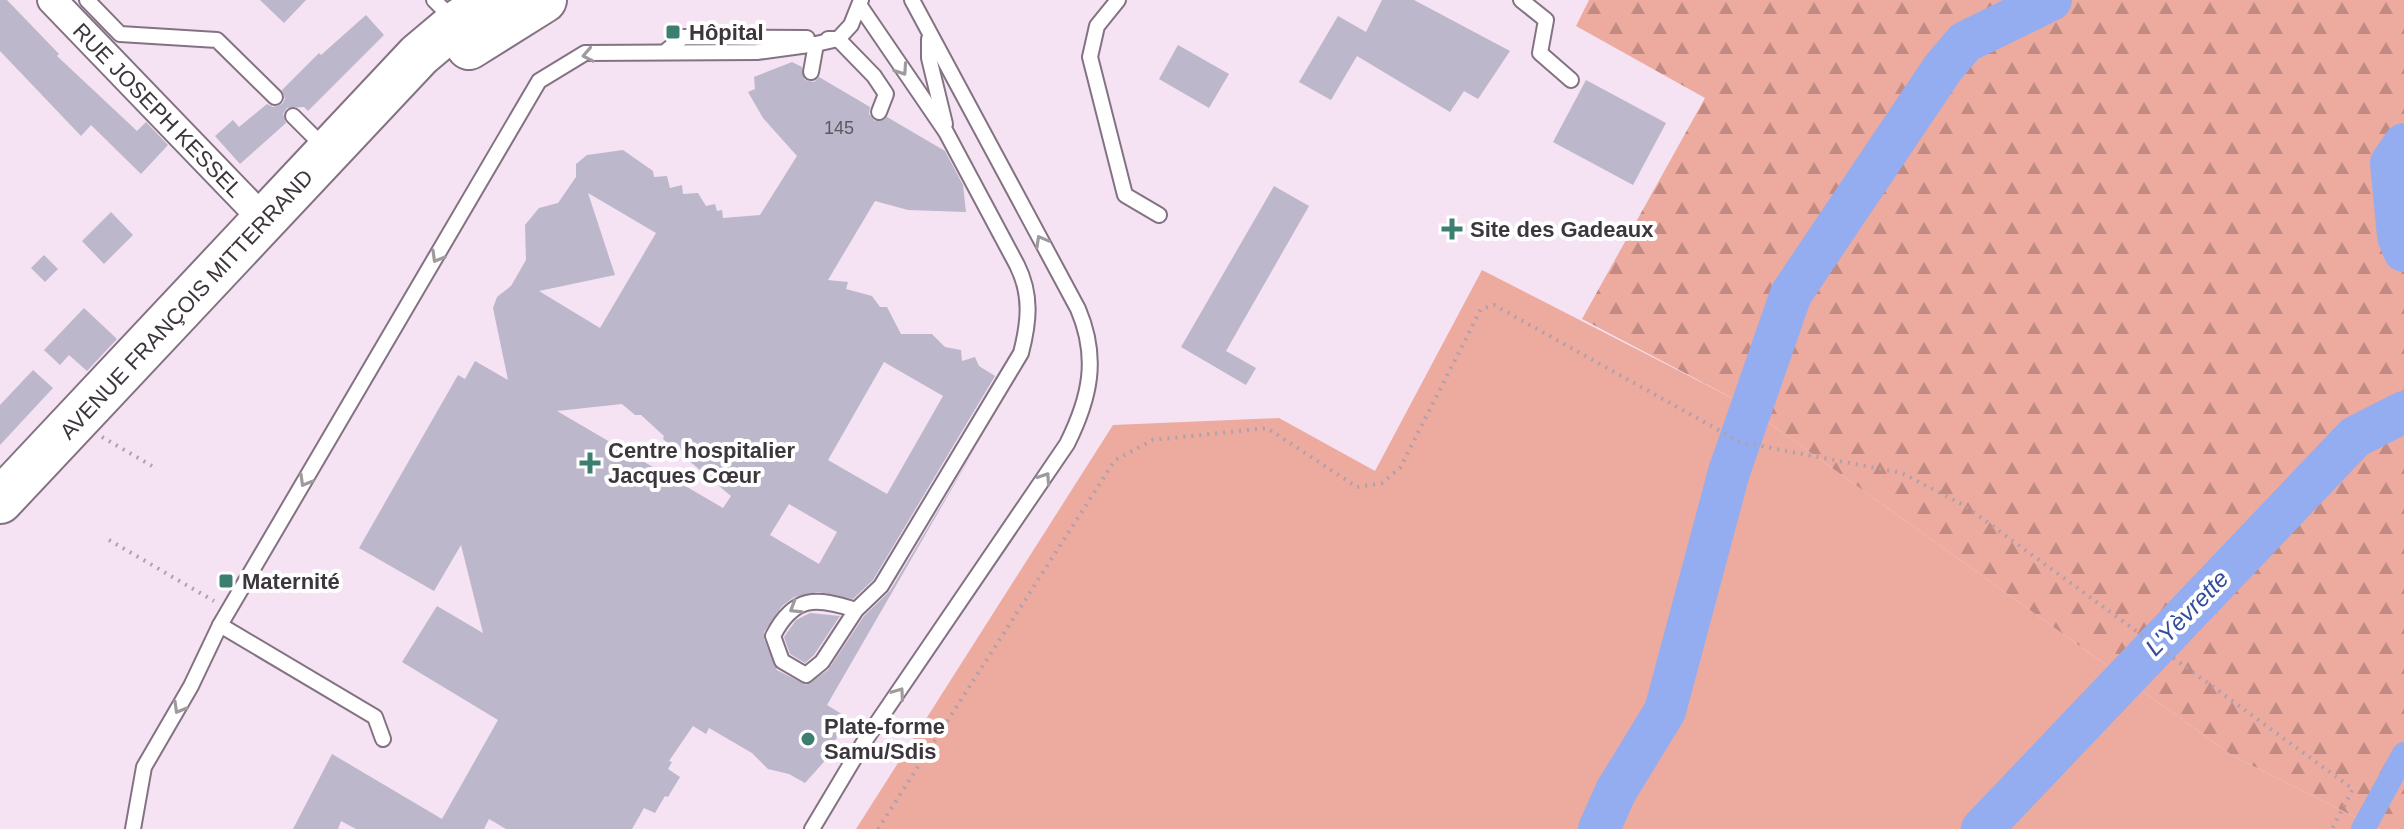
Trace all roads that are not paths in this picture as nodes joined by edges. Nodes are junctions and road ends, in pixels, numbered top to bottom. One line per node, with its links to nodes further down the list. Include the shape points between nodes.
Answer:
1 (52, 0): 22 (street, RUE JOSEPH KESSEL)
2 (87, 0): 15 (lane, via 120,34 217,40)
3 (544, 0): 16 (main road, AVENUE FRANÇOIS MITTERRAND)
4 (912, 0): 9 (lane)
5 (1118, 0): 21 (lane, via 1097,26 1090,57 1125,195)
6 (1521, 0): 14 (lane, via 1546,20 1540,53)
7 (861, 3): 10 (lane); 19 (lane, one-way to 19)
8 (461, 8): 16 (main road, AVENUE FRANÇOIS MITTERRAND)
9 (929, 37): 19 (lane); 28 (lane, one-way to 9, via 864,742 1067,444 1082,414 1093,367 1078,309)
10 (838, 39): 11 (lane); 12 (lane, via 683,37); 17 (lane, via 886,94)
11 (816, 44): 12 (lane, via 757,52); 13 (lane)
12 (665, 52): 25 (lane, one-way to 25, via 585,53 539,81)
13 (811, 72)
14 (1571, 80)
15 (275, 97)
16 (372, 107): 20 (main road, AVENUE FRANÇOIS MITTERRAND)
17 (879, 112)
18 (293, 116): 20 (lane)
19 (946, 132): 24 (lane, via 1025,282 1028,326 1021,353 881,586)
20 (329, 153): 22 (main road, AVENUE FRANÇOIS MITTERRAND)
21 (1159, 215)
22 (264, 220): 23 (main road, AVENUE FRANÇOIS MITTERRAND)
23 (0, 501)
24 (856, 610): 24 (lane, one-way to 24, via 804,601 783,615 773,636 782,661 806,675 822,662)
25 (220, 625): 26 (lane, via 375,717); 27 (lane, one-way to 27, via 144,767)
26 (383, 739)
27 (133, 829)
28 (812, 829)

